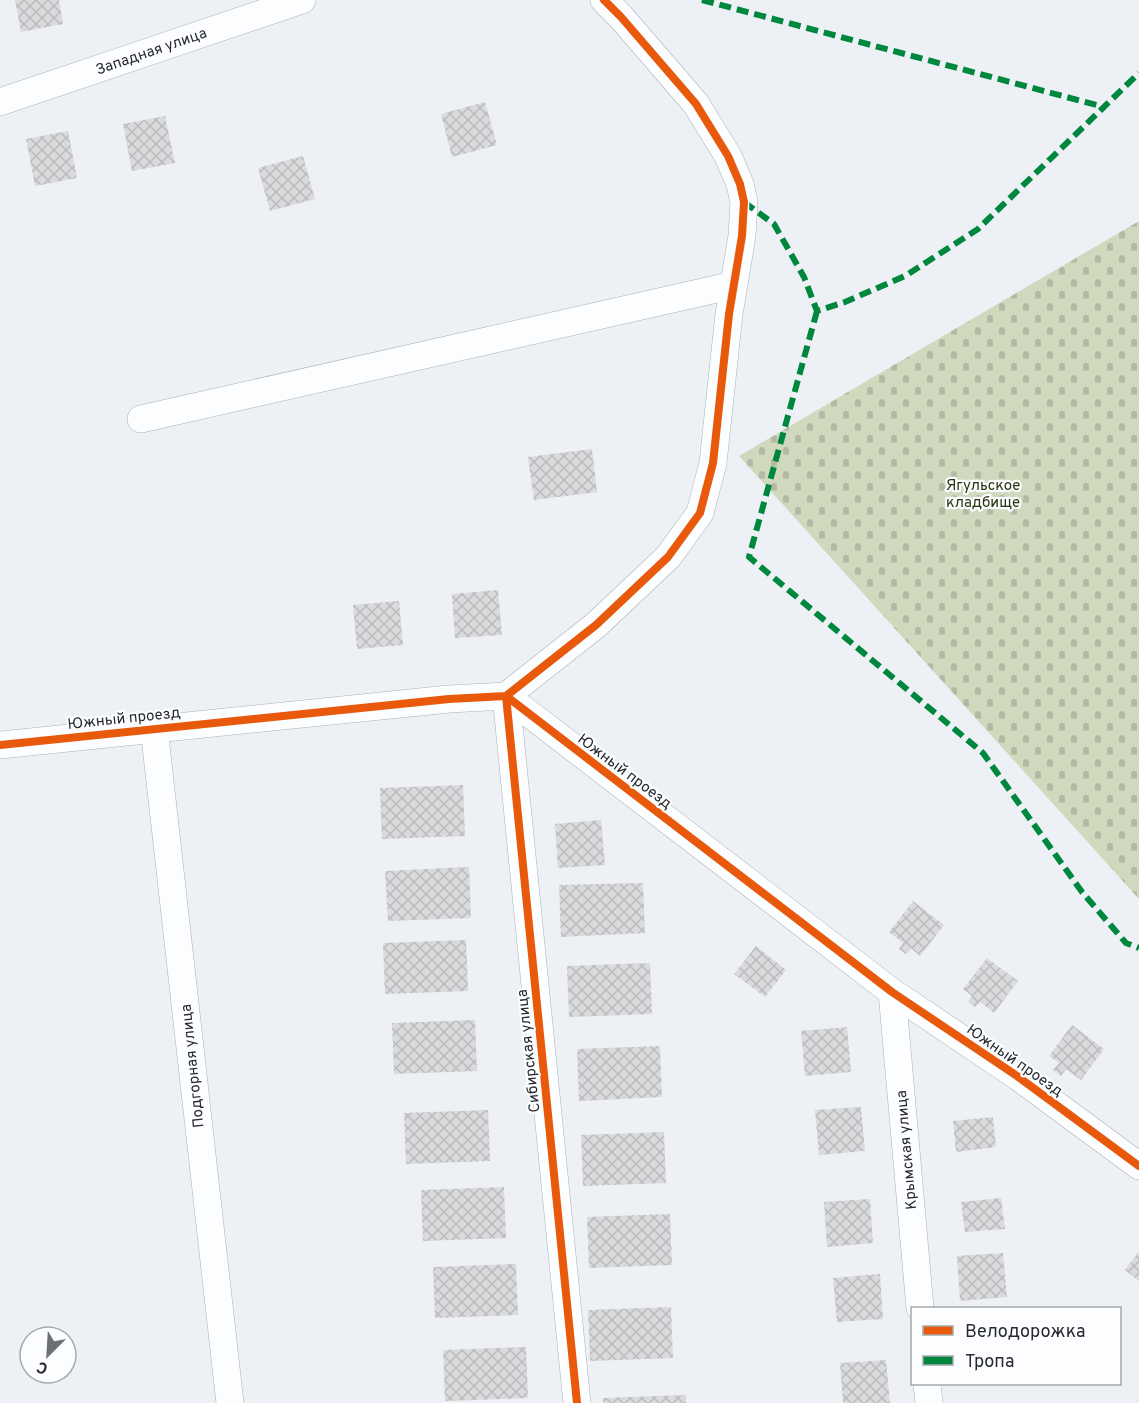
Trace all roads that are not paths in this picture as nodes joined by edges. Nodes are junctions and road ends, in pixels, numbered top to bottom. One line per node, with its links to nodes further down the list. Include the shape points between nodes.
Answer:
1 (302, 0): 3 (street, Западная улица)
2 (604, 0): 4 (street, via 696,105 728,156 744,202)
3 (0, 102)
4 (734, 285): 5 (street); 6 (street, via 712,463 700,513 668,557 604,618)
5 (141, 419)
6 (506, 696): 7 (street, Южный проезд); 9 (street, Южный проезд); 14 (street, Сибирская улица)
7 (154, 729): 8 (street, Южный проезд); 13 (street, Подгорная улица)
8 (0, 745)
9 (892, 992): 10 (street, Южный проезд, via 1017,1076); 11 (street, Крымская улица)
10 (1139, 1166)
11 (920, 1307)
12 (927, 1385): 15 (street)
13 (230, 1403)
14 (578, 1403)
15 (929, 1403)

